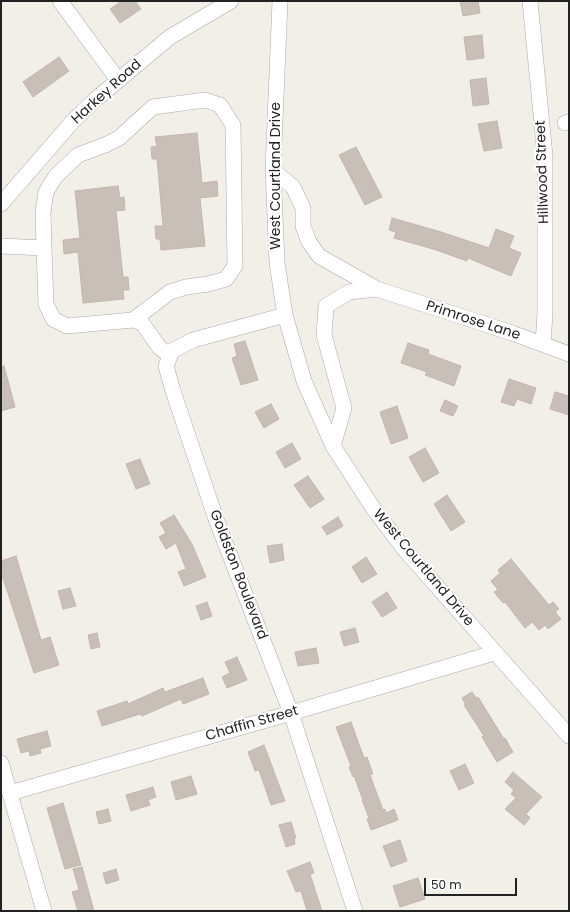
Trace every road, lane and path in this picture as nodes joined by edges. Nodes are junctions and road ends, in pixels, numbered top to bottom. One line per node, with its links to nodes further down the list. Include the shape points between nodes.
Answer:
1 (60, 1): 5 (street)
2 (231, 1): 5 (street, Harkey Road, via 170,37)
3 (280, 1): 6 (street, West Courtland Drive)
4 (530, 1): 13 (street, Hillwood Street, via 545,156)
5 (118, 80): 7 (street, Harkey Road, via 73,121)
6 (273, 170): 10 (street, Primrose Lane, via 293,187 304,208 303,226 319,256); 11 (street, West Courtland Drive, via 276,263)
7 (1, 204)
8 (1, 246): 9 (street)
9 (44, 248): 12 (street, via 46,304 53,319 67,326); 12 (street, via 43,212 46,192 55,177 78,155 119,138 153,107 205,100 220,105 233,125 235,266 226,279 170,292)
10 (376, 289): 13 (street, Primrose Lane); 16 (street, Primrose Lane, via 349,292 326,306 324,335 344,408)
11 (285, 315): 15 (street, via 193,340 172,351); 16 (street, West Courtland Drive, via 304,381)
12 (133, 320): 15 (street, via 142,323 159,347)
13 (544, 344): 14 (street, Primrose Lane)
14 (569, 354)
15 (170, 356): 18 (street, Goldston Boulevard, via 166,366 173,391 216,519)
16 (333, 446): 17 (street, West Courtland Drive, via 373,508 404,549)
17 (494, 653): 18 (street, Chaffin Street); 19 (street, West Courtland Drive)
18 (291, 713): 21 (street, Chaffin Street); 23 (street, Goldston Boulevard)
19 (569, 736)
20 (1, 763): 21 (street)
21 (10, 793): 22 (street)
22 (44, 911)
23 (355, 911)

